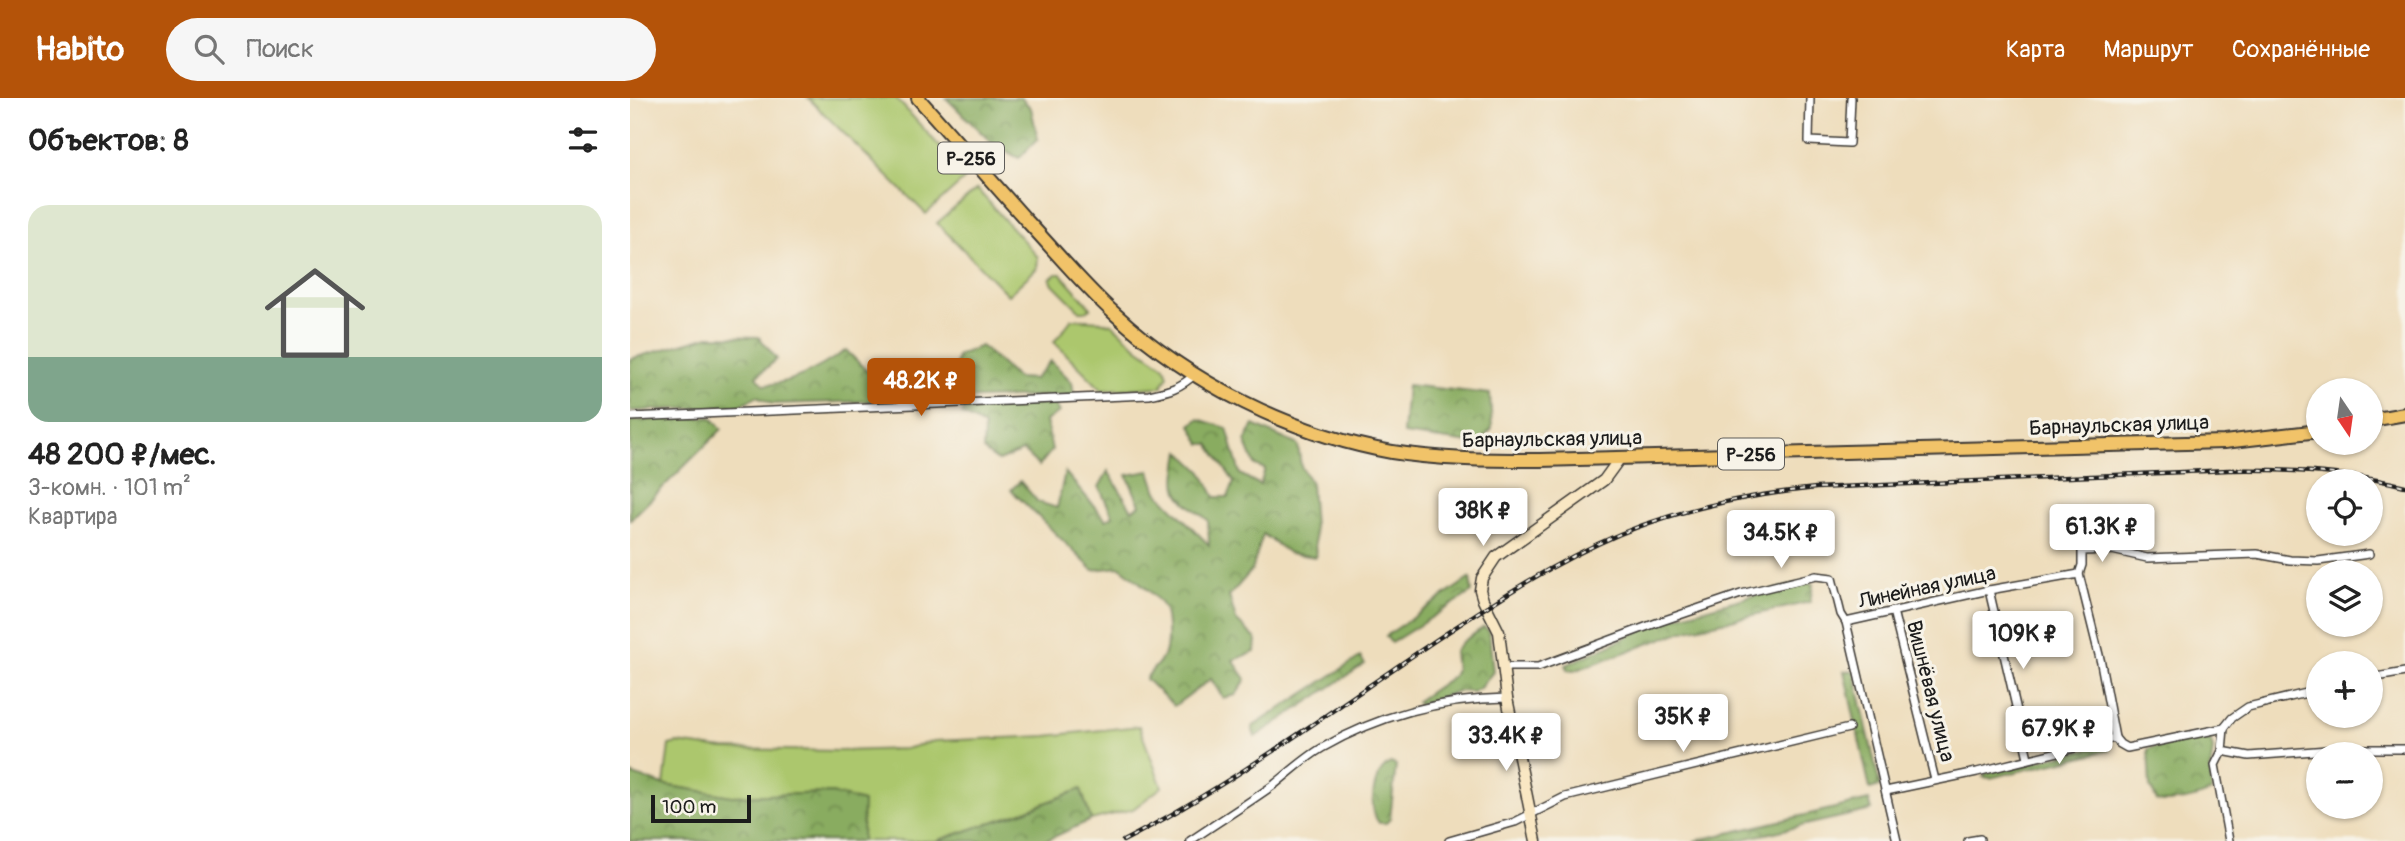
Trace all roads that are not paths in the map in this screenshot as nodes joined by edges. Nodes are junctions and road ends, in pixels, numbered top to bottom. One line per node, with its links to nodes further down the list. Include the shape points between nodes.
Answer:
1 (918, 98): 4 (highway, Барнаульская улица / Р-256, via 1098,298 1157,349)
2 (1810, 98): 3 (street, via 1809,141 1849,143)
3 (1851, 98)
4 (1195, 374): 6 (street, via 1170,391 1149,395); 9 (highway, Барнаульская улица / Р-256, via 1287,421 1390,452 1456,459)
5 (2405, 414): 7 (highway)
6 (630, 416)
7 (2384, 418)
8 (2306, 433): 9 (highway, Барнаульская улица / Р-256, via 2224,442)
9 (1620, 458): 15 (street, via 1604,480 1496,557 1482,578 1480,590 1499,632)
10 (2369, 554): 11 (street, via 2318,561 2257,554 2147,558 2092,550 2082,551)
11 (2079, 574): 12 (street, Линейная улица); 22 (street)
12 (1989, 590): 13 (street, Линейная улица); 25 (street)
13 (1894, 611): 14 (street, Линейная улица); 26 (street, Вишнёвая улица)
14 (1846, 622): 15 (street, via 1832,578 1816,576 1741,594 1538,667); 27 (street)
15 (1503, 667): 19 (street)
16 (2405, 672): 17 (street)
17 (2383, 676)
18 (2306, 693): 21 (street, via 2248,707)
19 (1507, 698): 28 (street); 30 (street, via 1468,699 1423,708 1353,731)
20 (1849, 727): 28 (street, via 1565,797)
21 (2224, 728): 22 (street, via 2127,748); 24 (street)
22 (2115, 738): 25 (street)
23 (2405, 749): 24 (street, via 2249,756)
24 (2222, 751): 35 (street, via 2215,765)
25 (2028, 758): 26 (street)
26 (1935, 780): 27 (street)
27 (1886, 792): 33 (street)
28 (1530, 815): 31 (street); 32 (street)
29 (1980, 839): 34 (street)
30 (1190, 841)
31 (1449, 841)
32 (1536, 841)
33 (1898, 841)
34 (1968, 841)
35 (2229, 841)

